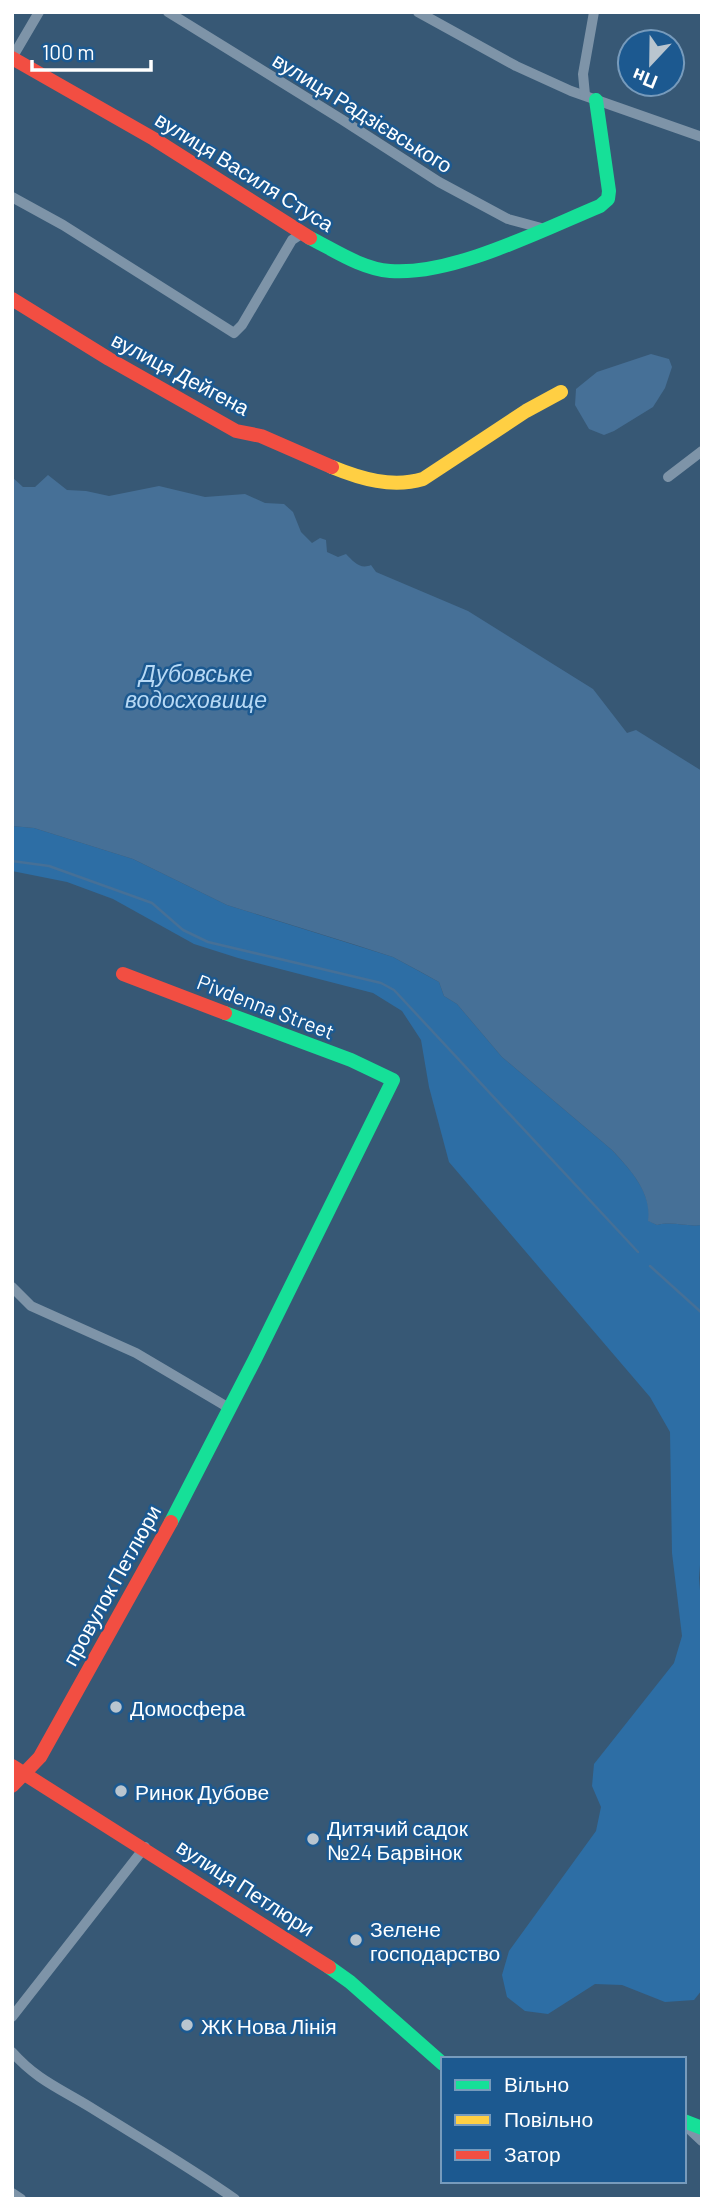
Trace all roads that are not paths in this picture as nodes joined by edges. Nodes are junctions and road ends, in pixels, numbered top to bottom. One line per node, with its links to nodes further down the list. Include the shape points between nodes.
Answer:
1 (38, 12): 5 (street)
2 (168, 12): 9 (street, вулиця Радзієвського, via 439,182 508,219)
3 (418, 12): 6 (street, via 516,66)
4 (594, 12): 6 (street, via 583,74)
5 (12, 58): 10 (street, вулиця Василя Стуса, via 154,139)
6 (590, 97): 7 (street); 9 (street, вулиця Василя Стуса, via 610,185 608,198 600,206)
7 (702, 137)
8 (12, 197): 10 (street, via 234,333 292,240)
9 (545, 229): 10 (street, вулиця Василя Стуса, via 479,256 404,272 369,266)
10 (302, 234)
11 (12, 299): 12 (street, вулиця Дейгена, via 236,431 261,436 346,473 393,484 423,479)
12 (561, 392)
13 (702, 451): 14 (street)
14 (668, 477)
15 (123, 974): 16 (street, Pivdenna Street)
16 (393, 1080): 18 (street, провулок Петлюри)
17 (12, 1287): 18 (street, via 31,1306 136,1353)
18 (228, 1411): 19 (street, провулок Петлюри, via 40,1756)
19 (18, 1769): 20 (street, провулок Петлюри); 21 (street, вулиця Петлюри)
20 (12, 1786)
21 (145, 1847): 22 (street); 24 (street, вулиця Петлюри, via 340,1975)
22 (12, 2017)
23 (12, 2052): 29 (street, via 44,2082)
24 (441, 2062)
25 (686, 2125): 26 (street)
26 (702, 2141)
27 (12, 2193): 28 (street)
28 (21, 2199)
29 (235, 2199)

